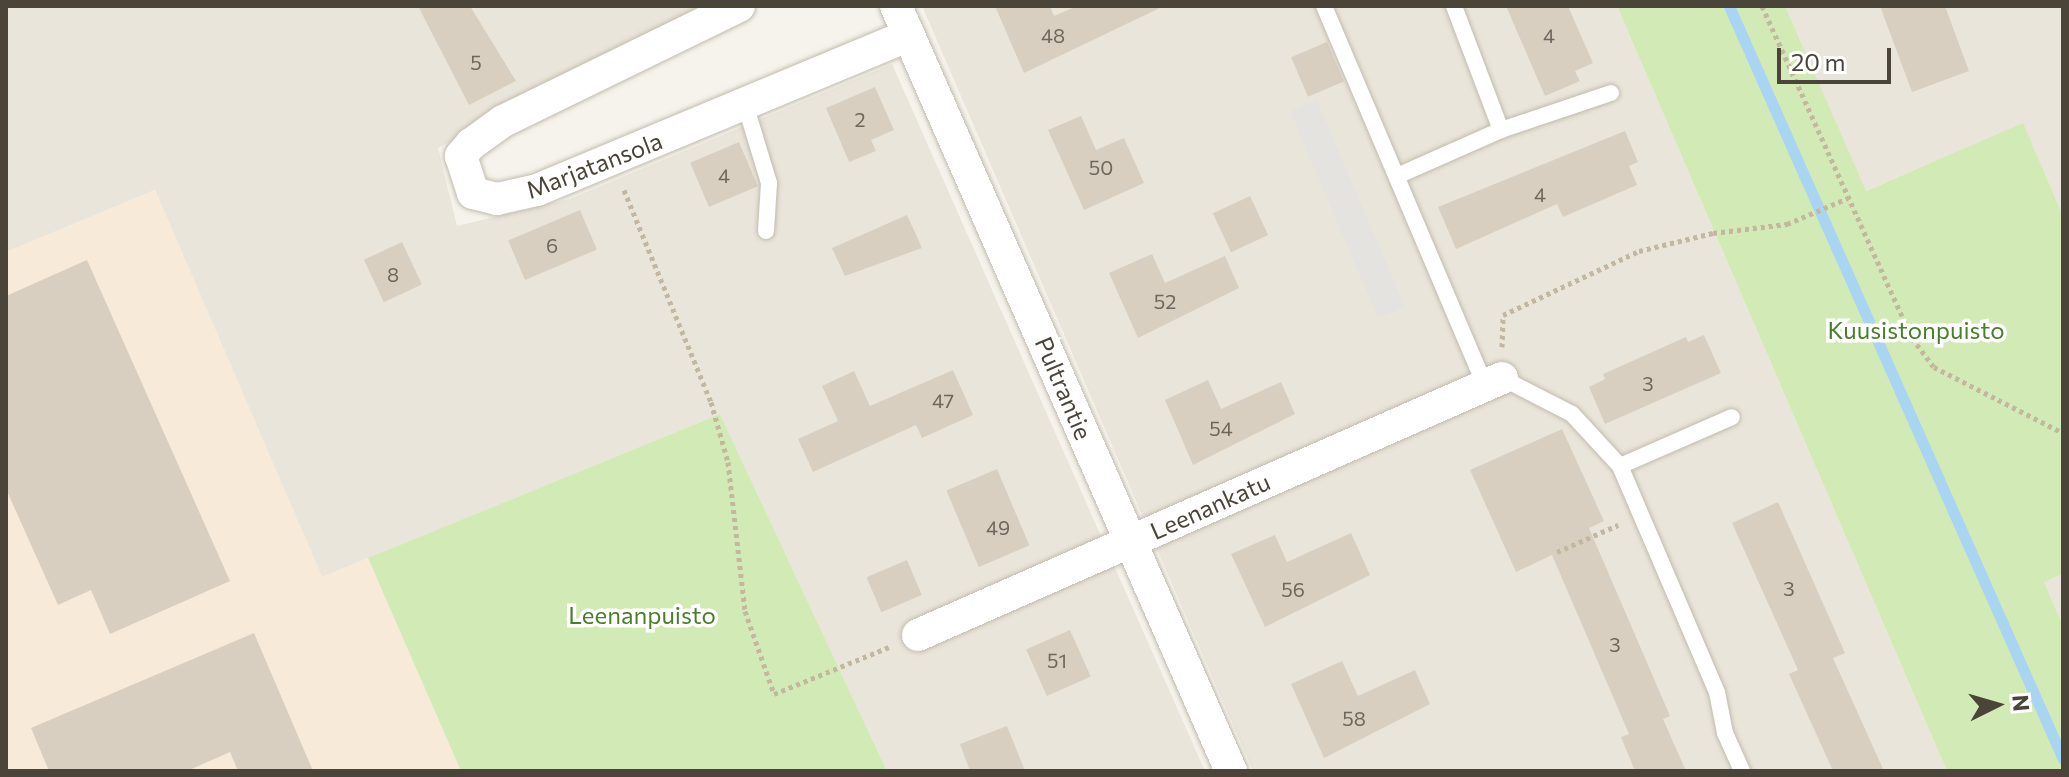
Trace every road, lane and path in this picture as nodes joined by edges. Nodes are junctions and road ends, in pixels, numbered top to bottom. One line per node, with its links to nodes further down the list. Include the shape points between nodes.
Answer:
1 (739, 6): 9 (street, Marjatansola, via 503,121 461,156 473,193 497,199 537,190)
2 (1324, 6): 10 (lane)
3 (1454, 6): 8 (lane)
4 (1762, 6): 11 (path)
5 (903, 20): 7 (street, Marjatansola); 18 (street, Pultrantie)
6 (1611, 93): 8 (lane)
7 (745, 104): 9 (street, Marjatansola); 12 (lane, via 769,183)
8 (1501, 130): 10 (lane)
9 (612, 159): 20 (path, via 711,402 728,462 745,611 774,694)
10 (1397, 176): 13 (lane)
11 (1848, 198): 13 (path, via 1787,224 1713,233 1639,251 1503,315); 15 (path, via 1912,338 1934,367)
12 (766, 231)
13 (1494, 381): 16 (lane, via 1572,414); 18 (street, Leenankatu)
14 (1732, 417): 16 (lane)
15 (2063, 433)
16 (1620, 466): 17 (lane)
17 (1640, 515): 19 (path); 22 (lane, via 1717,692 1725,733)
18 (1130, 541): 20 (street, Leenankatu); 21 (street, Pultrantie)
19 (1557, 552)
20 (918, 635)
21 (1231, 771)
22 (1742, 771)

